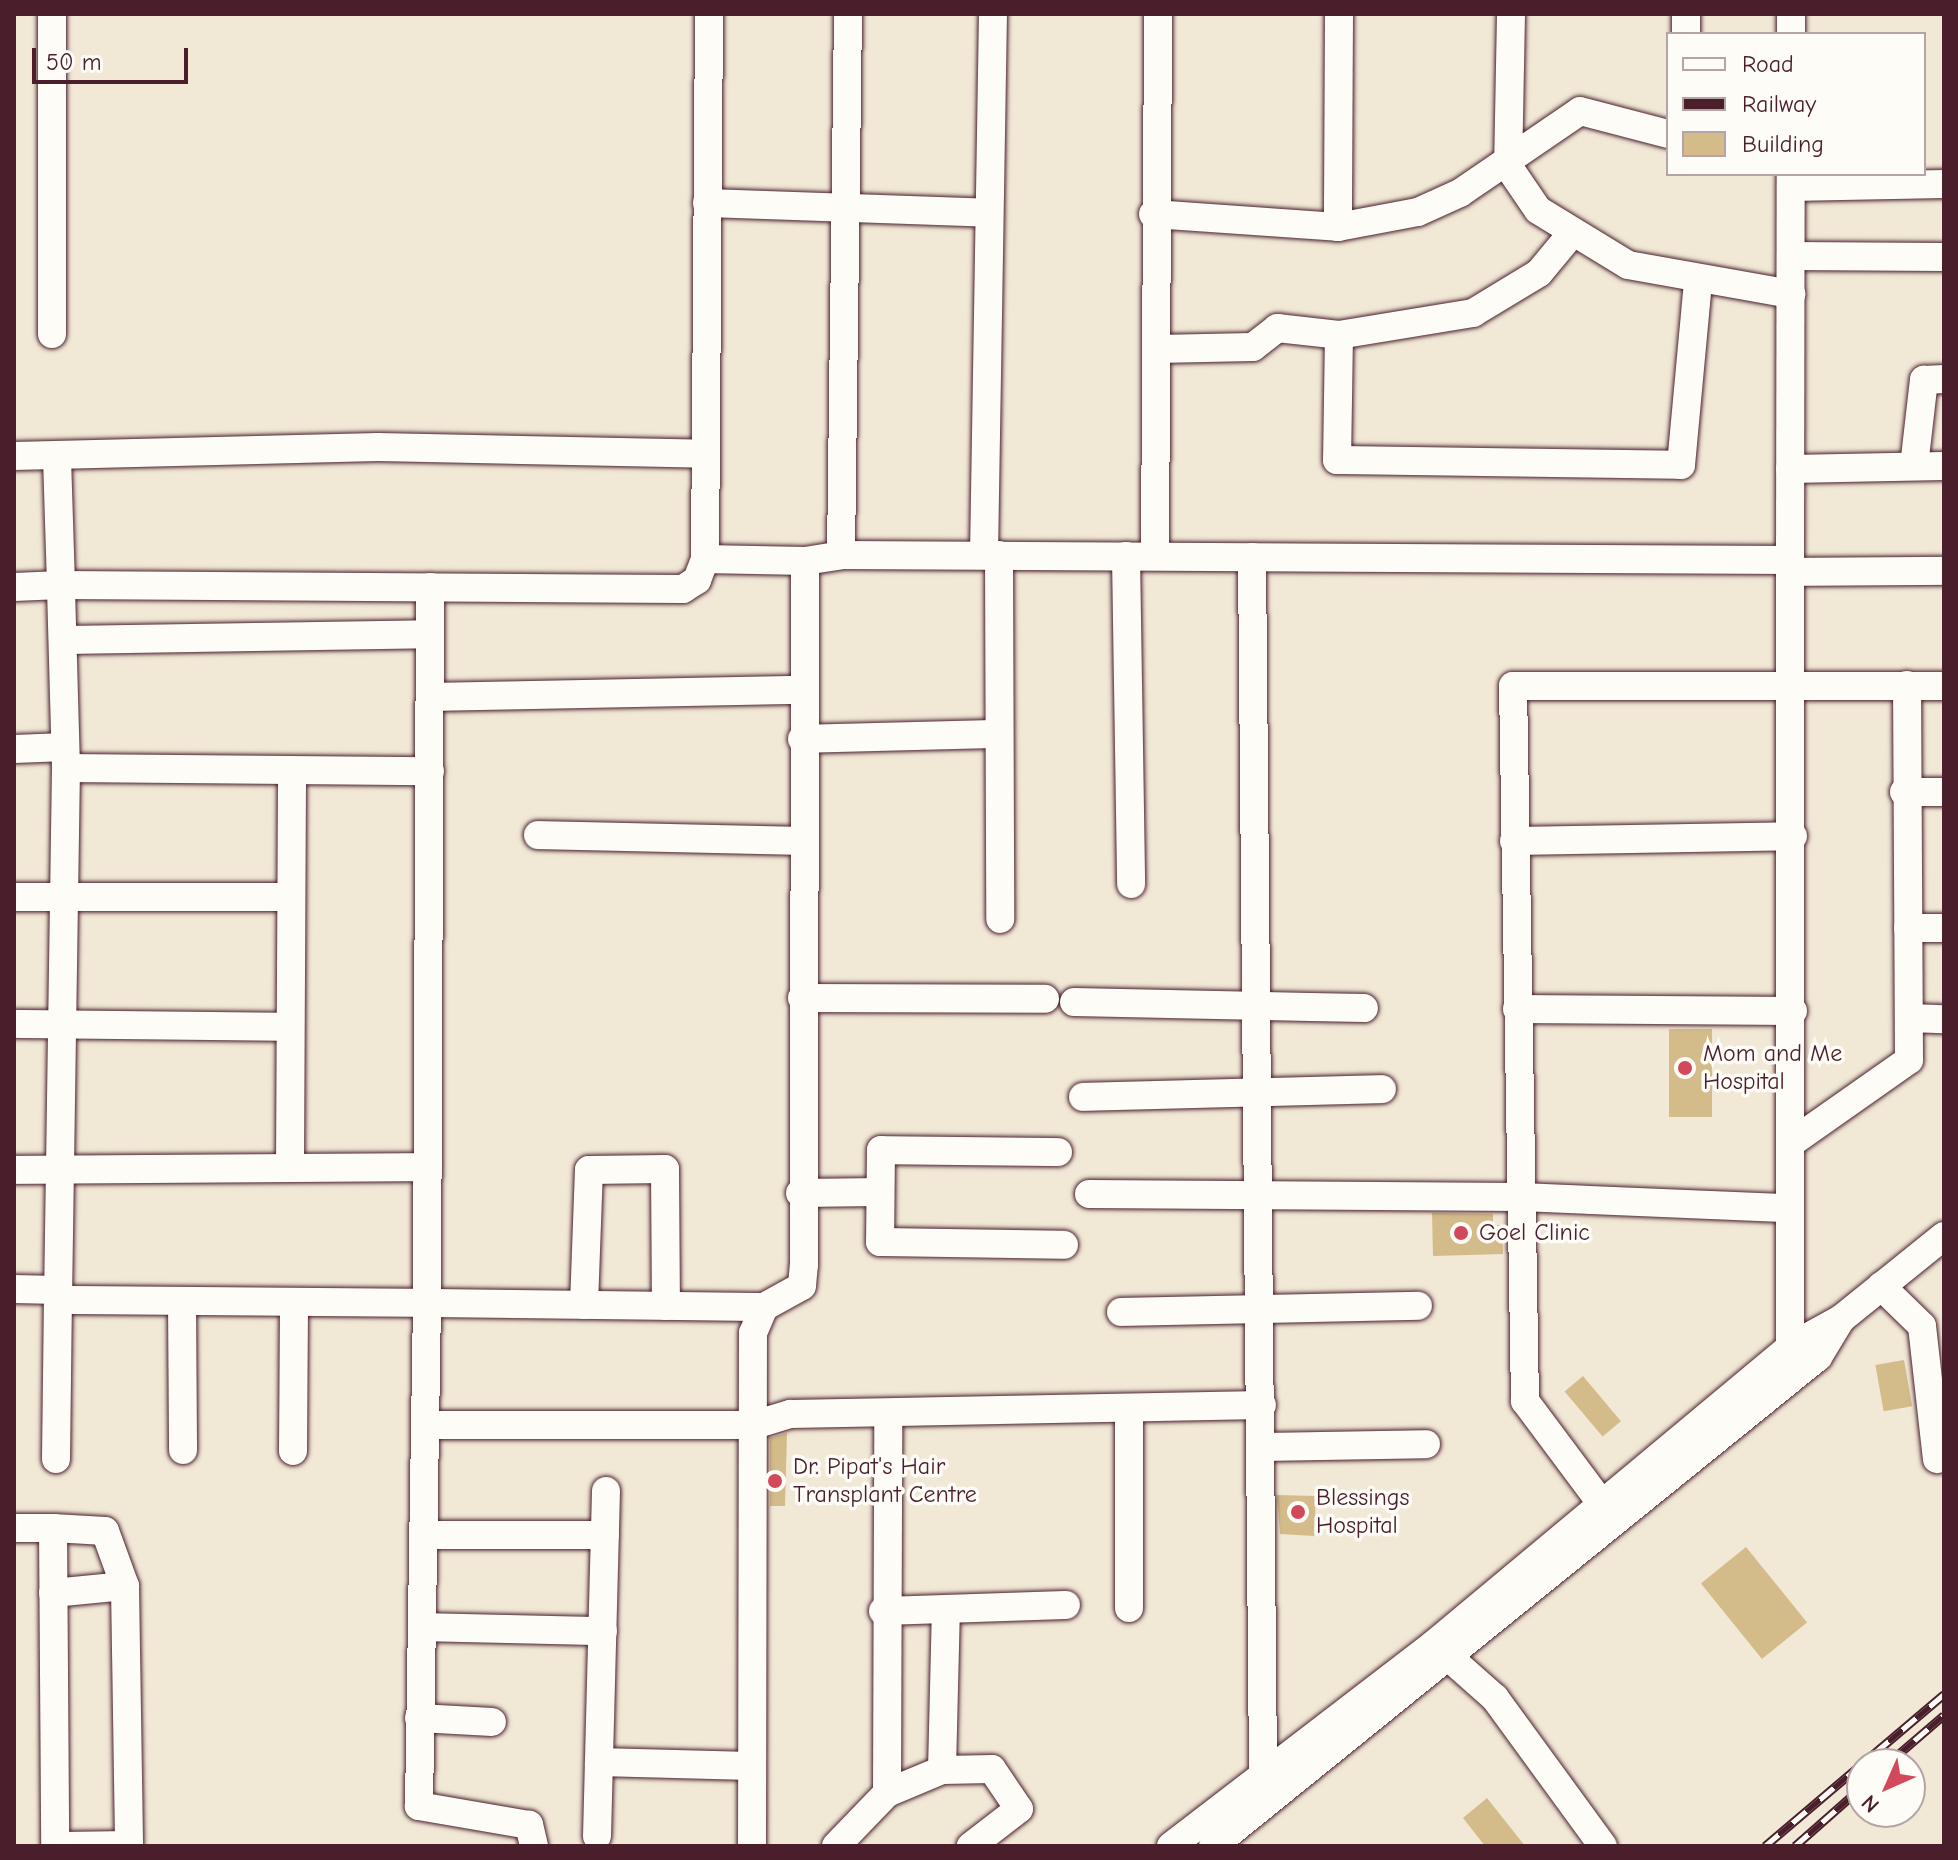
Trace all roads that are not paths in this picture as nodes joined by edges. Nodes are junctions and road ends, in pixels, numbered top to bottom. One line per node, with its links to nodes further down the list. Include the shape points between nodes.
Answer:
1 (52, 14): 22 (street)
2 (709, 14): 12 (street)
3 (848, 14): 13 (street)
4 (993, 14): 14 (street)
5 (1158, 14): 15 (street)
6 (1339, 14): 16 (street)
7 (1511, 14): 9 (street)
8 (1666, 133): 9 (street, via 1580,111)
9 (1508, 166): 16 (street, via 1418,212); 17 (street, via 1538,210)
10 (1791, 180): 11 (street); 18 (street)
11 (1944, 184)
12 (707, 203): 13 (street); 26 (street)
13 (849, 208): 14 (street); 32 (street)
14 (989, 213): 33 (street)
15 (1153, 214): 16 (street); 24 (street)
16 (1338, 227)
17 (1573, 232): 20 (street, via 1628,265); 23 (street, via 1539,273 1473,313)
18 (1791, 256): 19 (street); 21 (street)
19 (1944, 257)
20 (1698, 281): 21 (street); 23 (street, via 1681,465 1337,460)
21 (1791, 294): 31 (street)
22 (52, 334)
23 (1339, 335): 24 (street, via 1277,328 1253,347)
24 (1157, 349): 35 (street)
25 (1944, 379): 29 (street, via 1924,380)
26 (706, 454): 28 (street, via 378,447); 37 (street)
27 (14, 456): 28 (street)
28 (57, 456): 41 (street)
29 (1914, 466): 30 (street); 31 (street)
30 (1944, 466)
31 (1790, 469): 39 (street)
32 (841, 555): 33 (street); 38 (street)
33 (991, 555): 34 (street); 51 (street)
34 (1126, 556): 35 (street); 63 (street)
35 (1155, 556): 36 (street)
36 (1252, 557): 39 (street); 75 (street)
37 (705, 559): 38 (street); 43 (street, via 697,580 683,589)
38 (805, 561): 49 (street)
39 (1790, 566): 40 (street); 48 (street)
40 (1944, 571)
41 (61, 585): 42 (street); 43 (street); 45 (street)
42 (14, 587)
43 (430, 587): 44 (street)
44 (430, 634): 45 (street); 50 (street)
45 (64, 640): 54 (street)
46 (1907, 685): 47 (street); 48 (street); 57 (street)
47 (1944, 686)
48 (1792, 687): 60 (street); 62 (street, via 1513,686)
49 (801, 690): 50 (street); 52 (street)
50 (430, 697): 56 (street)
51 (999, 734): 52 (street); 67 (street)
52 (802, 739): 61 (street)
53 (14, 749): 54 (street)
54 (65, 758): 55 (street); 64 (street)
55 (292, 771): 56 (street); 66 (street)
56 (430, 771): 88 (street)
57 (1904, 792): 58 (street); 68 (street)
58 (1944, 792)
59 (538, 835): 61 (street)
60 (1793, 836): 62 (street); 76 (street)
61 (802, 841): 70 (street)
62 (1514, 841): 74 (street)
63 (1131, 884)
64 (64, 896): 65 (street); 66 (street); 80 (street)
65 (14, 897)
66 (291, 897): 81 (street)
67 (1000, 919)
68 (1908, 928): 69 (street); 77 (street)
69 (1944, 928)
70 (802, 998): 71 (street); 92 (street)
71 (1045, 999)
72 (1074, 1002): 75 (street)
73 (1364, 1008): 75 (street)
74 (1517, 1009): 76 (street); 94 (street)
75 (1257, 1010): 83 (street)
76 (1793, 1011): 85 (street)
77 (1909, 1018): 78 (street); 85 (street, via 1909,1060)
78 (1944, 1019)
79 (14, 1024): 80 (street)
80 (62, 1026): 81 (street); 90 (street)
81 (290, 1027): 87 (street)
82 (1382, 1089): 83 (street)
83 (1255, 1094): 84 (street); 95 (street)
84 (1083, 1097)
85 (1791, 1143): 96 (street)
86 (1058, 1152): 91 (street, via 881,1150)
87 (290, 1165): 88 (street); 90 (street)
88 (427, 1167): 104 (street)
89 (14, 1170): 90 (street)
90 (61, 1171): 101 (street)
91 (880, 1192): 92 (street); 98 (street, via 880,1242)
92 (800, 1193): 108 (street, via 802,1286)
93 (1089, 1194): 95 (street)
94 (1521, 1197): 95 (street); 96 (street); 125 (street, via 1525,1401)
95 (1254, 1198): 109 (street)
96 (1789, 1208): 112 (street)
97 (1944, 1236): 99 (street)
98 (1064, 1245)
99 (1881, 1286): 111 (street); 123 (street, via 1922,1326)
100 (14, 1289): 101 (street)
101 (58, 1295): 102 (street); 122 (street)
102 (182, 1301): 103 (street); 120 (street)
103 (294, 1302): 104 (street); 121 (street)
104 (427, 1303): 105 (street); 116 (street)
105 (584, 1305): 106 (street); 106 (street, via 589,1170 665,1169)
106 (666, 1306): 108 (street)
107 (1418, 1306): 109 (street)
108 (764, 1307): 117 (street, via 753,1333)
109 (1261, 1310): 110 (street); 113 (street)
110 (1121, 1312)
111 (1841, 1319): 112 (street); 138 (street, via 1818,1357)
112 (1790, 1347): 125 (street)
113 (1262, 1405): 114 (street); 119 (street)
114 (1129, 1408): 115 (street); 133 (street)
115 (888, 1413): 117 (street, via 790,1414); 135 (street)
116 (425, 1425): 117 (street); 128 (street)
117 (754, 1425): 142 (street)
118 (1426, 1444): 119 (street)
119 (1262, 1447): 144 (street)
120 (183, 1450)
121 (293, 1451)
122 (56, 1459)
123 (1937, 1459)
124 (606, 1491): 129 (street)
125 (1601, 1503): 138 (street)
126 (14, 1528): 127 (street)
127 (53, 1528): 130 (street, via 105,1531); 131 (street)
128 (424, 1535): 129 (street); 136 (street)
129 (605, 1535): 137 (street)
130 (125, 1586): 131 (street); 148 (street, via 129,1845)
131 (53, 1593): 147 (street)
132 (1066, 1605): 134 (street)
133 (1129, 1608)
134 (946, 1609): 135 (street); 143 (street)
135 (883, 1611): 145 (street)
136 (422, 1627): 137 (street); 139 (street)
137 (603, 1631): 141 (street)
138 (1442, 1651): 144 (street); 154 (street); 155 (street, via 1495,1698)
139 (419, 1718): 140 (street); 149 (street, via 419,1806 529,1825)
140 (492, 1722)
141 (599, 1762): 142 (street); 146 (street)
142 (751, 1766): 150 (street)
143 (942, 1770): 145 (street); 152 (street, via 985,1764 1017,1801 1014,1816)
144 (1263, 1779): 153 (street)
145 (887, 1793): 151 (street)
146 (597, 1836)
147 (55, 1846)
148 (62, 1846)
149 (534, 1846)
150 (752, 1846)
151 (836, 1846)
152 (971, 1846)
153 (1171, 1846)
154 (1213, 1846)
155 (1603, 1846)

